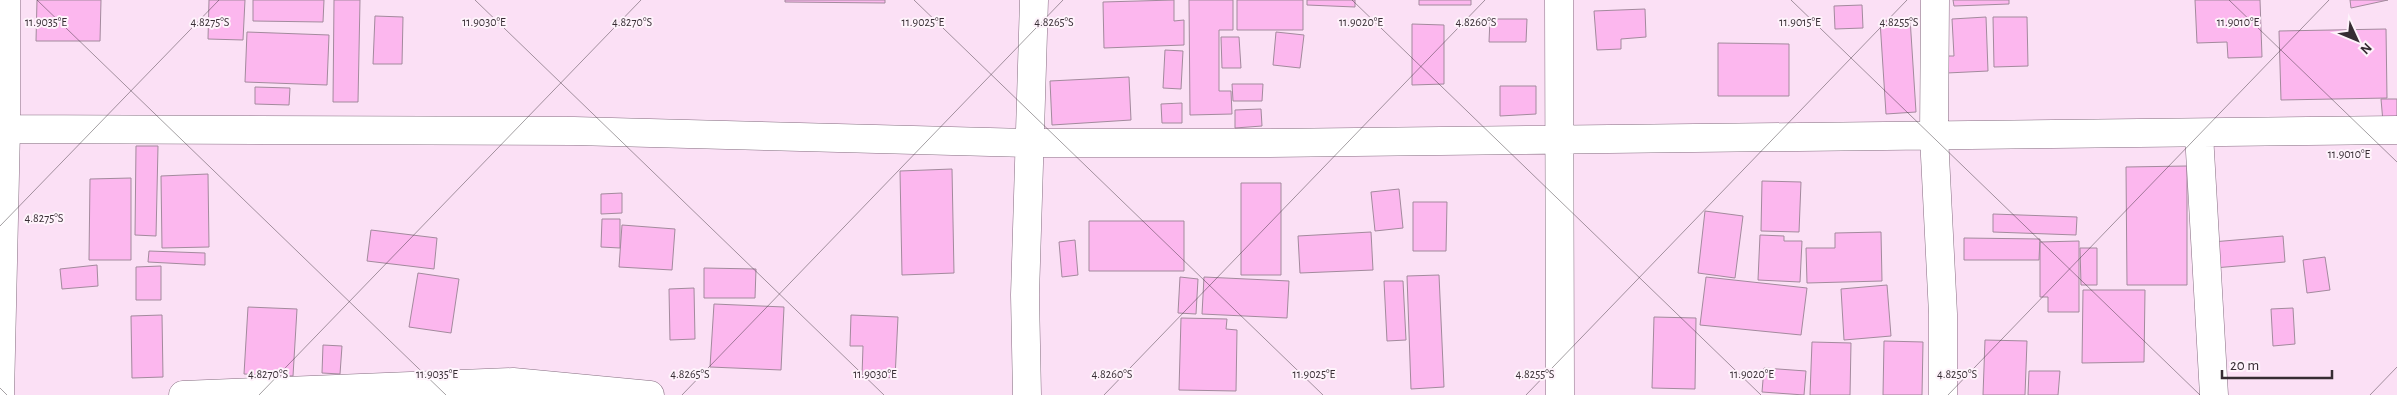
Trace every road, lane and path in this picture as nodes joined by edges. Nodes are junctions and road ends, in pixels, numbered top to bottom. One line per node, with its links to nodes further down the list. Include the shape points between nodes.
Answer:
1 (6, 0): 5 (street)
2 (1034, 0): 10 (street)
3 (1559, 0): 9 (street)
4 (1936, 0): 8 (street)
5 (3, 129): 10 (street, via 574,132); 11 (street)
6 (2397, 130): 7 (street)
7 (2199, 134): 8 (street); 17 (street)
8 (1934, 136): 9 (street); 16 (street, via 1943,314)
9 (1559, 139): 10 (street); 15 (street)
10 (1031, 144): 14 (street, via 1025,295)
11 (0, 395)
12 (183, 395): 13 (street, via 513,382)
13 (650, 395)
14 (1027, 395)
15 (1560, 395)
16 (1943, 395)
17 (2214, 395)

